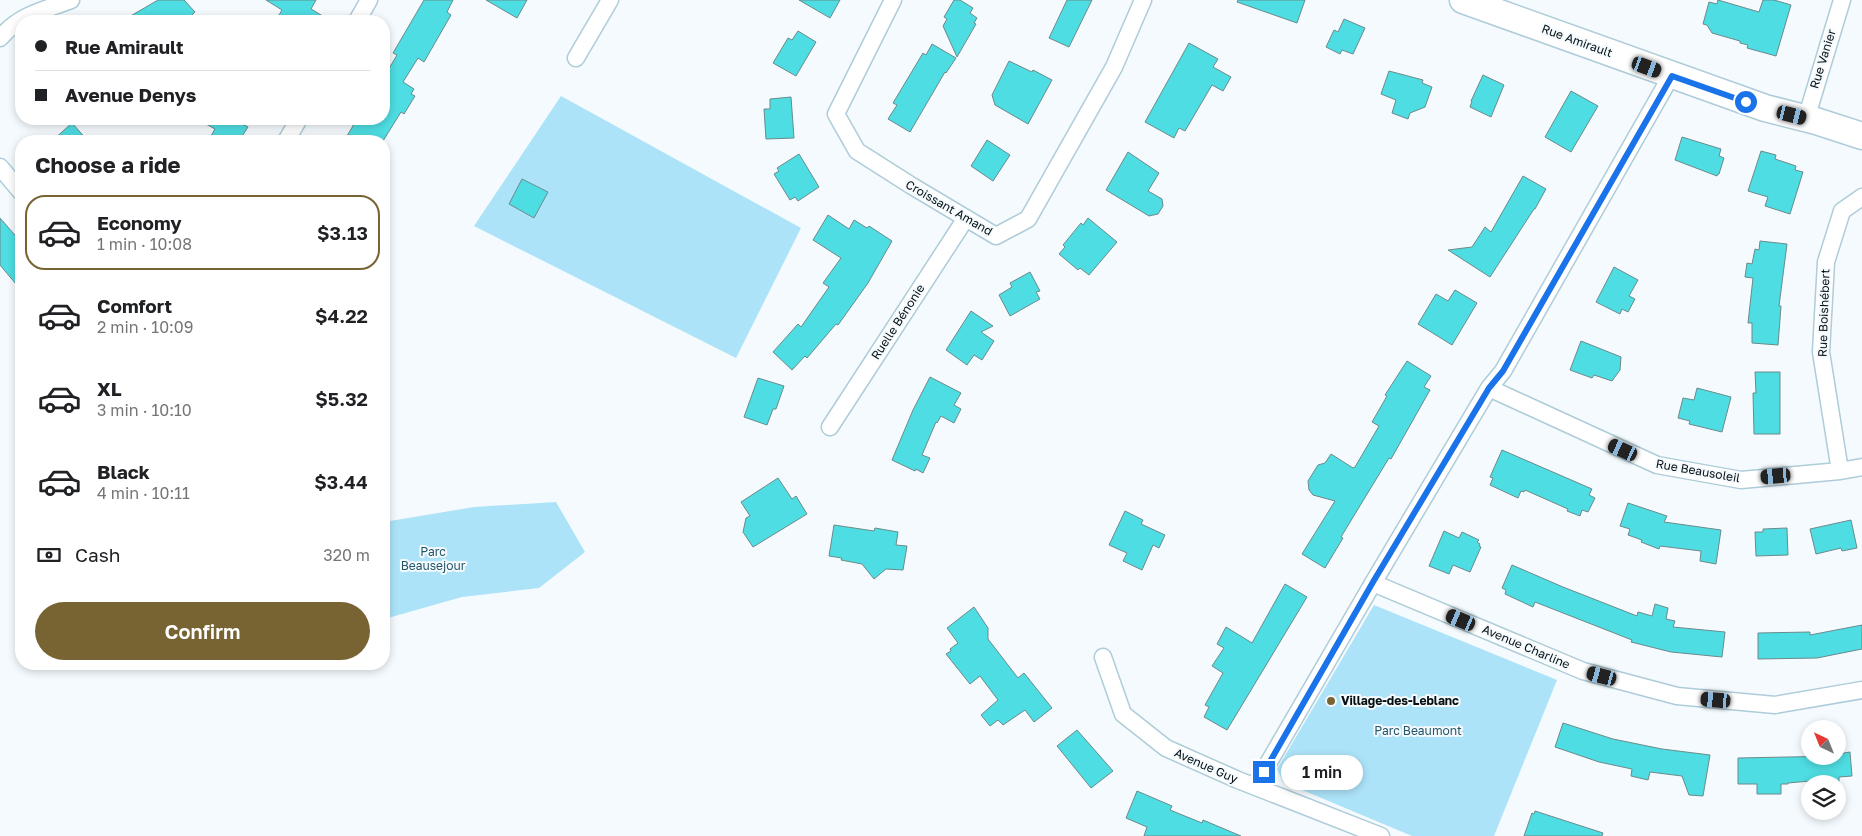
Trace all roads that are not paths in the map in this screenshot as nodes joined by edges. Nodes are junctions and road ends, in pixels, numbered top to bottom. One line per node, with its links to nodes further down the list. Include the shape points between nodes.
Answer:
1 (71, 0): 8 (street)
2 (369, 0): 9 (street)
3 (610, 0): 12 (street)
4 (893, 0): 19 (street, Croissant Amand, via 836,114 857,151)
5 (1143, 0): 19 (street, Croissant Amand, via 1114,67 1028,219 996,236)
6 (1463, 0): 13 (main road, Rue Amirault)
7 (1842, 0): 14 (street, Rue Vanier)
8 (28, 15)
9 (360, 15)
10 (15, 24): 11 (street)
11 (0, 38)
12 (576, 58)
13 (1672, 76): 14 (main road, Rue Amirault); 20 (street, via 1503,371)
14 (1806, 119): 15 (main road, Rue Amirault)
15 (1862, 136)
16 (0, 166): 17 (street)
17 (15, 185)
18 (1862, 197): 23 (street, Rue Boishébert, via 1842,211 1826,262 1820,352)
19 (966, 218): 21 (street, Ruelle Bénonie)
20 (1489, 388): 23 (street, Rue Beausoleil, via 1657,465 1741,480); 24 (street)
21 (830, 427)
22 (1862, 467): 23 (street, Rue Beausoleil)
23 (1840, 471)
24 (1373, 582): 26 (street, Avenue Charline, via 1583,671 1677,696 1775,705); 27 (street)
25 (1103, 657): 27 (street, Avenue Guy, via 1123,714 1166,748)
26 (1862, 690)
27 (1256, 786): 28 (street, Avenue Guy)
28 (1381, 836)

